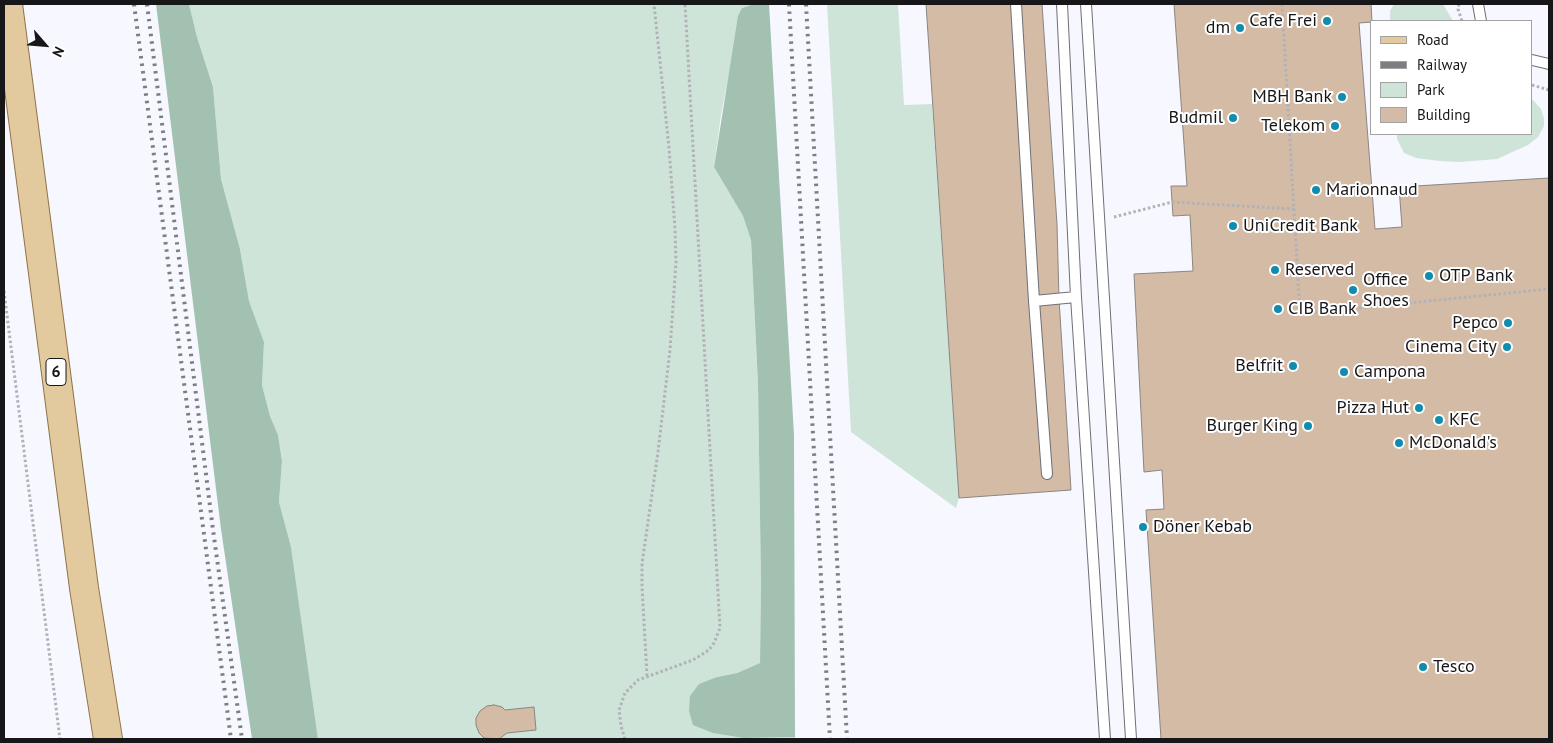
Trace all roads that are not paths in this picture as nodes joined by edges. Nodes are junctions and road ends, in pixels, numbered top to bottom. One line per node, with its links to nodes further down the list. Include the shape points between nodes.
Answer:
1 (8, 4): 12 (main road, 6, via 82,578)
2 (1016, 4): 10 (lane)
3 (1062, 4): 9 (lane)
4 (1086, 4): 14 (lane)
5 (1478, 4): 6 (lane)
6 (1481, 20)
7 (1533, 60): 8 (lane)
8 (1549, 64)
9 (1076, 297): 10 (lane); 13 (lane)
10 (1034, 301): 11 (lane)
11 (1047, 474)
12 (108, 739)
13 (1105, 739)
14 (1131, 739)

